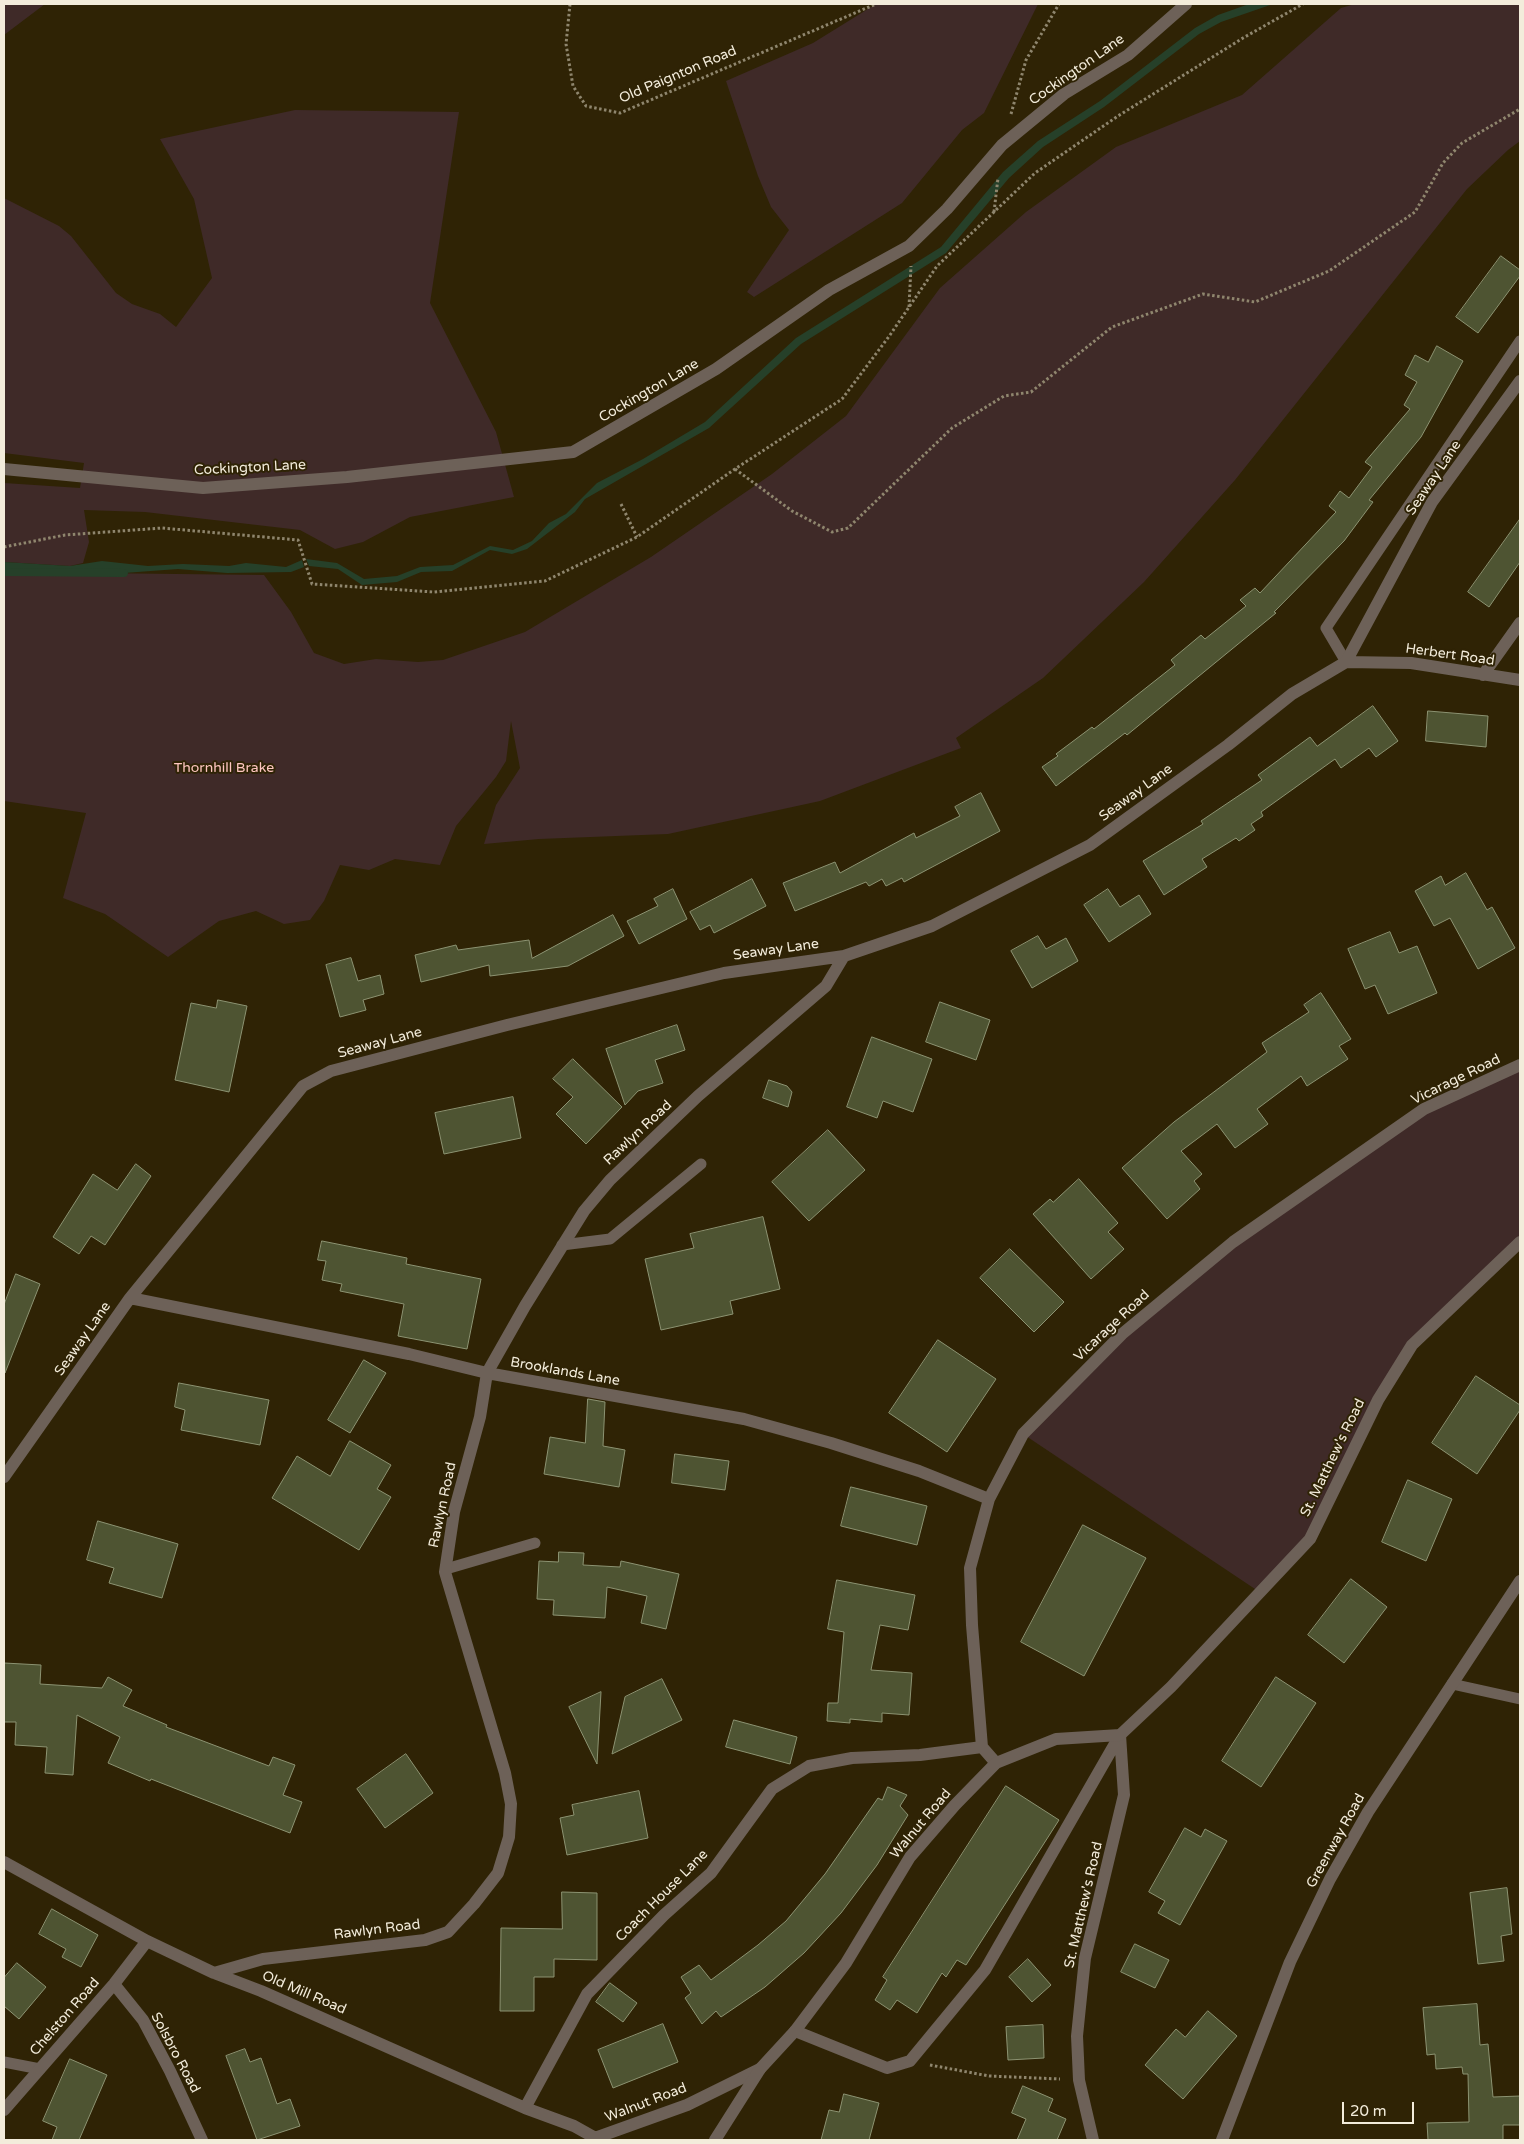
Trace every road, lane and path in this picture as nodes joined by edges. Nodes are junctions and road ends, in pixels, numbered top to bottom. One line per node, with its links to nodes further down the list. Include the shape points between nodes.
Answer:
1 (570, 4): 2 (path, Old Paignton Road, via 566,44 572,86 586,106 620,113)
2 (876, 4)
3 (1059, 4): 7 (path, via 1026,60)
4 (1186, 4): 7 (street, Cockington Lane, via 1128,54 1064,94)
5 (1303, 4): 9 (path, via 1118,116 1035,173 937,266)
6 (1520, 109): 13 (path, via 1462,143 1443,162 1415,212 1329,271 1255,302 1203,294 1112,327 1032,392 1004,396 952,428 848,528 832,532 792,511)
7 (1002, 145): 12 (street, Cockington Lane, via 947,209 909,246 829,290 716,369 573,452 347,477 203,488)
8 (912, 284): 9 (path)
9 (909, 307): 13 (path, via 842,398)
10 (1520, 341): 18 (lane, via 1326,628)
11 (1520, 381): 18 (street, Seaway Lane, via 1432,502)
12 (4, 469)
13 (735, 469): 15 (path)
14 (621, 504): 15 (path)
15 (637, 537): 16 (path, via 546,581 434,592 312,584 298,540 162,528 65,535)
16 (4, 547)
17 (1520, 623): 19 (street)
18 (1346, 662): 19 (street, Herbert Road, via 1411,663); 21 (street, Seaway Lane, via 1292,694 1228,745 1090,845 932,926)
19 (1483, 675): 20 (street, Herbert Road)
20 (1520, 680)
21 (844, 956): 25 (street, Rawlyn Road, via 826,986 698,1096 610,1180); 26 (street, Seaway Lane, via 724,973 331,1071 304,1086)
22 (1520, 1065): 29 (street, Vicarage Road, via 1424,1109 1233,1242 1122,1334 1023,1434)
23 (701, 1164): 25 (lane, via 610,1239)
24 (1520, 1242): 35 (street, St. Matthew's Road, via 1412,1345 1378,1400 1310,1539 1171,1687)
25 (562, 1245): 27 (street, Rawlyn Road)
26 (130, 1298): 27 (street, Brooklands Lane, via 409,1354); 28 (street, Seaway Lane)
27 (487, 1373): 29 (street, Brooklands Lane, via 744,1420 831,1443); 31 (street, Rawlyn Road, via 480,1417 454,1512)
28 (4, 1477)
29 (989, 1499): 36 (street, Vicarage Road, via 970,1568)
30 (535, 1543): 31 (lane)
31 (446, 1569): 40 (street, Rawlyn Road, via 511,1804 509,1837 498,1873 448,1932 425,1940 263,1959)
32 (1520, 1580): 33 (street, Greenway Road)
33 (1452, 1684): 34 (lane); 54 (street, Greenway Road, via 1368,1812 1330,1879 1290,1962)
34 (1520, 1699)
35 (1120, 1735): 37 (street, Walnut Road, via 1056,1739); 43 (street, via 985,1970); 47 (street, St. Matthew's Road, via 1124,1795 1085,1958 1077,2036)
36 (982, 1748): 37 (street); 48 (street, Coach House Lane, via 852,1758 808,1766 772,1790 711,1873 664,1915 587,1994)
37 (996, 1763): 42 (street, Walnut Road, via 910,1857 846,1963)
38 (4, 1862): 39 (street, Old Mill Road)
39 (147, 1941): 40 (street, Old Mill Road); 41 (street, Chelston Road)
40 (214, 1973): 48 (street, Old Mill Road)
41 (114, 1984): 45 (street, Chelston Road); 51 (street, Solsbro Road, via 142,2020)
42 (795, 2031): 43 (street, via 886,2068); 46 (street, Walnut Road)
43 (910, 2061): 47 (path, via 989,2076)
44 (4, 2062): 45 (lane)
45 (40, 2069): 49 (street, Chelston Road)
46 (760, 2069): 50 (street, Walnut Road, via 687,2105); 52 (street, Walnut Road)
47 (1079, 2080): 53 (street, St. Matthew's Road)
48 (525, 2108): 50 (street, Old Mill Road, via 574,2126)
49 (4, 2110)
50 (597, 2139)
51 (202, 2140)
52 (715, 2140)
53 (1093, 2140)
54 (1222, 2140)

